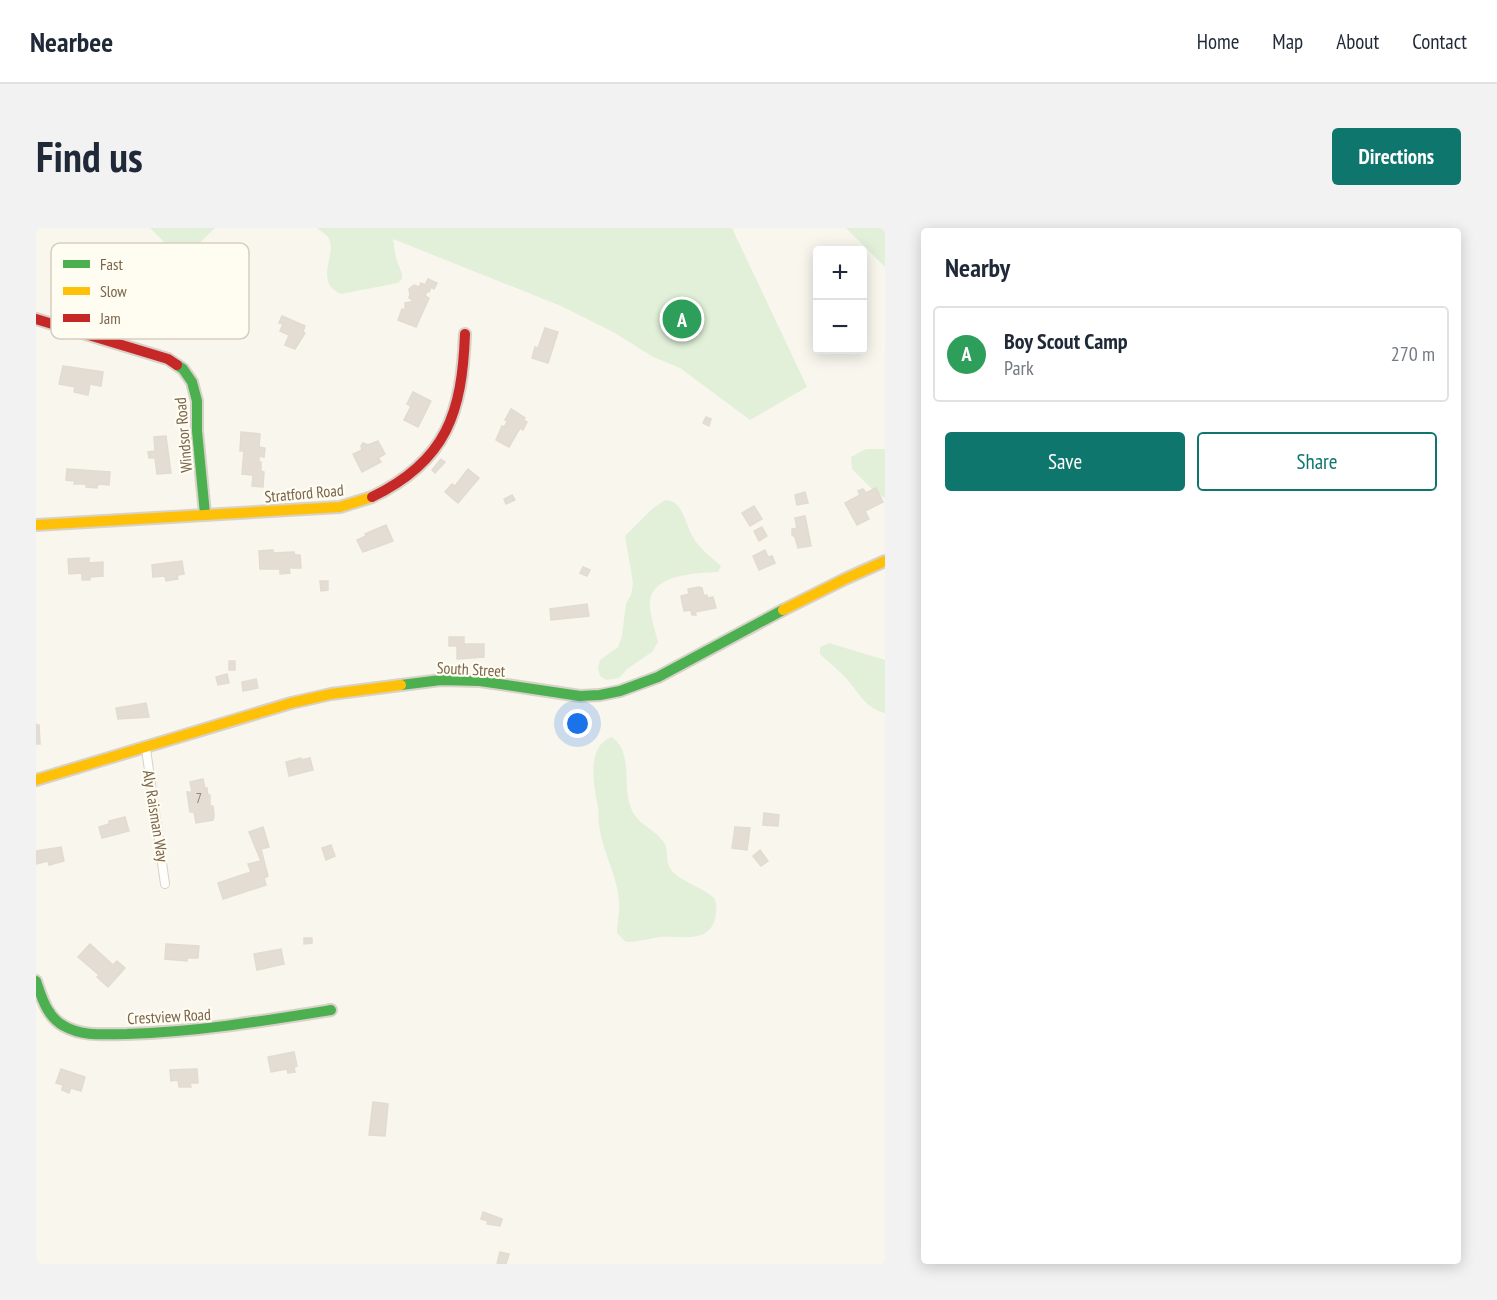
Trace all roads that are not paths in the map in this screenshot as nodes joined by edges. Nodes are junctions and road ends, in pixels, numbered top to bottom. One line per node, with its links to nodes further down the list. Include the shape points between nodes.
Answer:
1 (36, 319): 2 (street, Windsor Road)
2 (51, 323)
3 (465, 334): 5 (street, Stratford Road, via 464,379 455,415 433,453 411,474 388,489 345,507)
4 (104, 339): 5 (street, Windsor Road, via 168,358 192,381)
5 (205, 514): 6 (street, Stratford Road)
6 (36, 525)
7 (885, 561): 8 (street, South Street, via 818,592 669,672 620,692 580,696 459,680 387,686 291,703)
8 (146, 749): 9 (street, South Street); 10 (street, Aly Raisman Way)
9 (36, 780)
10 (165, 884)
11 (36, 981): 12 (street, Crestview Road, via 54,1019 73,1030 93,1034 206,1030)
12 (331, 1010)

